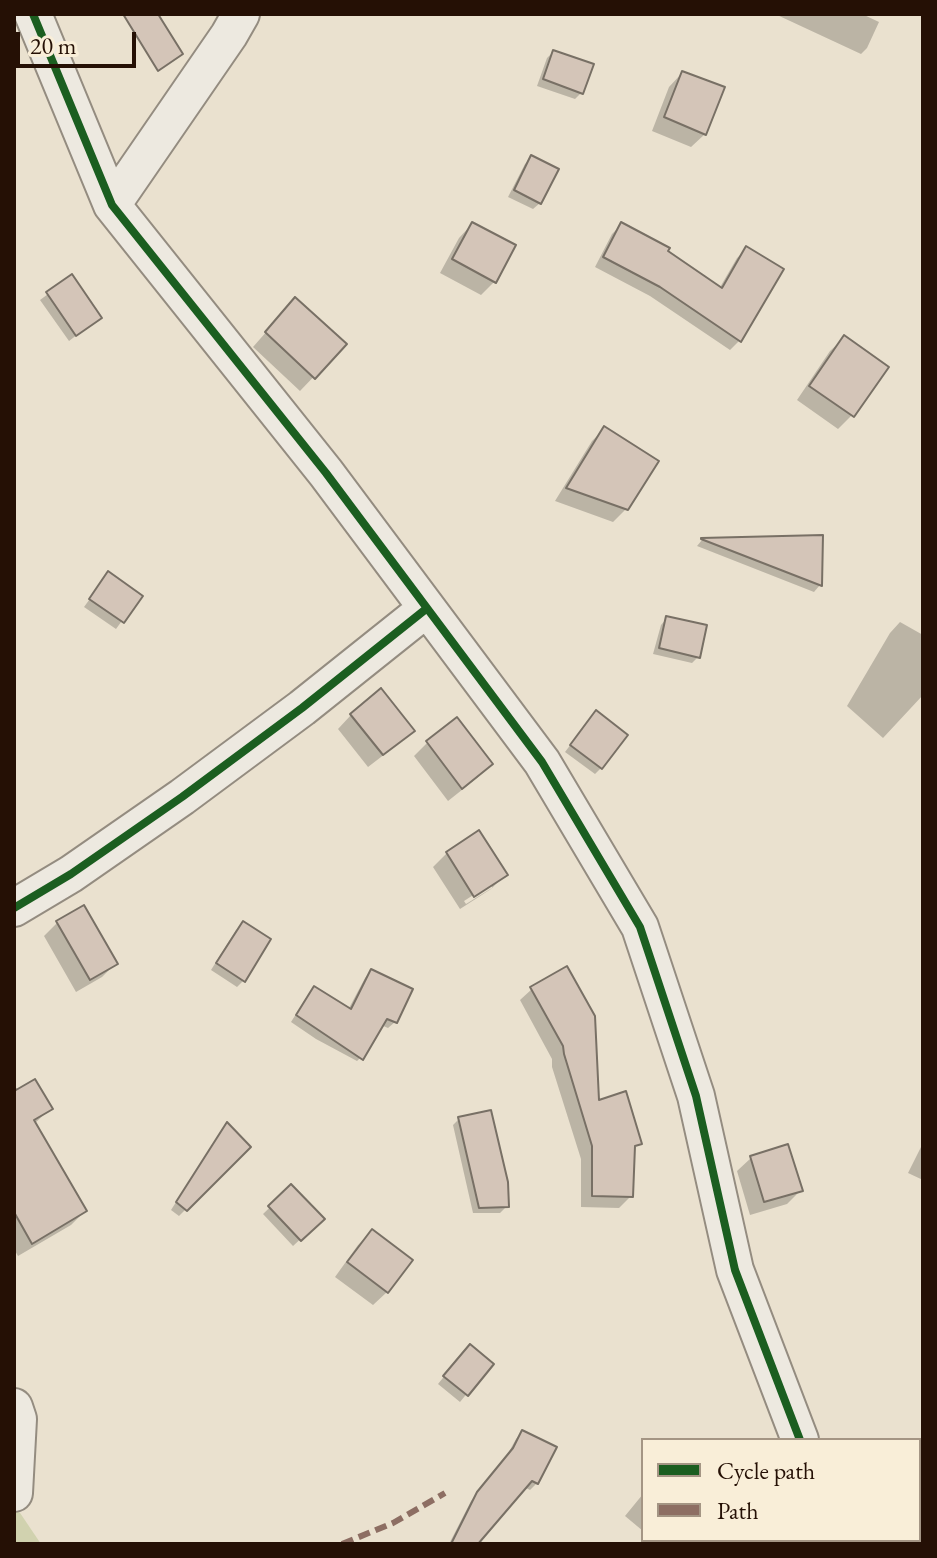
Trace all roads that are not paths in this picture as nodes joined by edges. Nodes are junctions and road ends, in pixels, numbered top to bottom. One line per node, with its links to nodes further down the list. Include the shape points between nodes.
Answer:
1 (33, 14): 3 (street)
2 (241, 14): 3 (street)
3 (112, 205): 4 (street, via 326,473)
4 (426, 609): 5 (street, via 182,797); 7 (street, via 542,762 640,927 696,1096 735,1270)
5 (14, 908)
6 (14, 1407): 8 (street)
7 (799, 1438)
8 (14, 1493)

